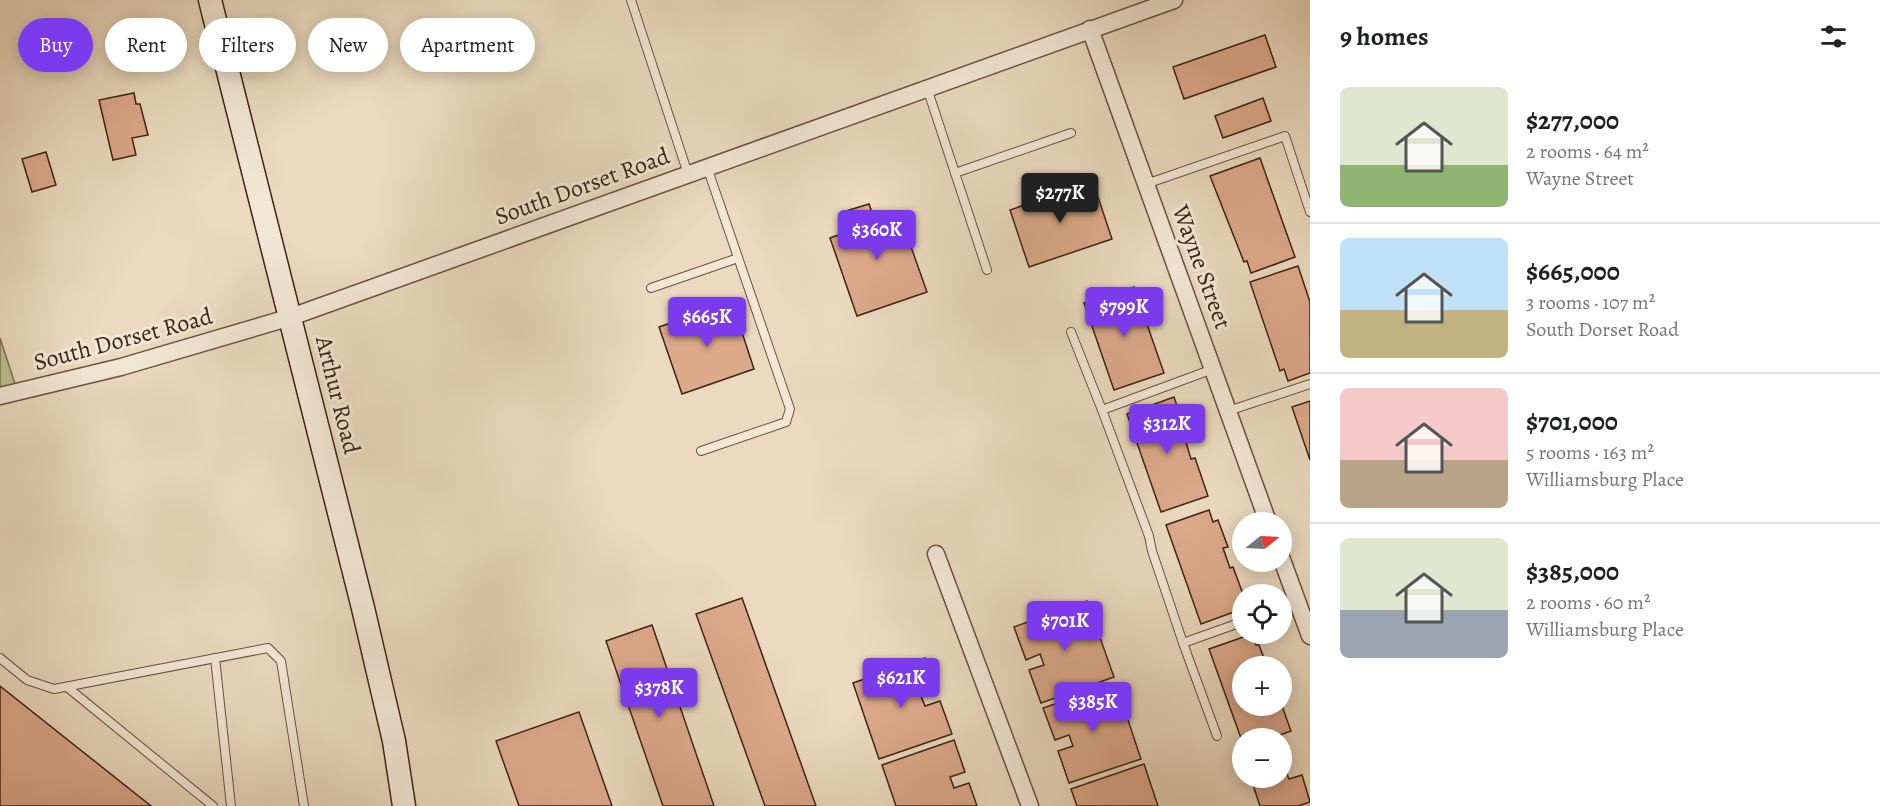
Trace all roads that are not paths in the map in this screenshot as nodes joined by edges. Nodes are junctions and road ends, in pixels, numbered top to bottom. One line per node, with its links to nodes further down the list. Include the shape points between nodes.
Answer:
1 (210, 0): 15 (main road, Arthur Road)
2 (631, 0): 9 (lane)
3 (1174, 0): 4 (street, South Dorset Road)
4 (1090, 29): 5 (street, South Dorset Road); 10 (street, Wayne Street)
5 (927, 88): 7 (street, South Dorset Road); 8 (lane)
6 (1071, 133): 8 (lane)
7 (707, 167): 9 (street, South Dorset Road); 12 (lane)
8 (955, 173): 13 (lane)
9 (688, 174): 15 (street, South Dorset Road)
10 (1146, 184): 11 (lane, via 1285,136); 17 (street, Wayne Street)
11 (1310, 212)
12 (738, 258): 14 (lane); 22 (lane, via 790,409 786,422)
13 (987, 270)
14 (651, 288)
15 (291, 317): 19 (street, South Dorset Road, via 121,368); 36 (main road, Arthur Road, via 389,718)
16 (1071, 332): 20 (lane)
17 (1213, 369): 20 (lane); 21 (street, Wayne Street)
18 (1310, 384): 21 (lane)
19 (0, 396)
20 (1102, 410): 28 (lane)
21 (1228, 411): 23 (street, Wayne Street)
22 (701, 451)
23 (1264, 512)
24 (936, 554): 37 (street)
25 (1292, 609): 27 (street)
26 (1232, 625): 28 (lane)
27 (1310, 636)
28 (1184, 643): 32 (lane)
29 (0, 658): 31 (lane, via 27,680 54,689)
30 (215, 658): 31 (lane); 34 (lane); 35 (lane, via 268,648 281,661)
31 (67, 687): 33 (lane)
32 (1217, 736)
33 (213, 806)
34 (231, 806)
35 (303, 806)
36 (404, 806)
37 (1030, 806)

